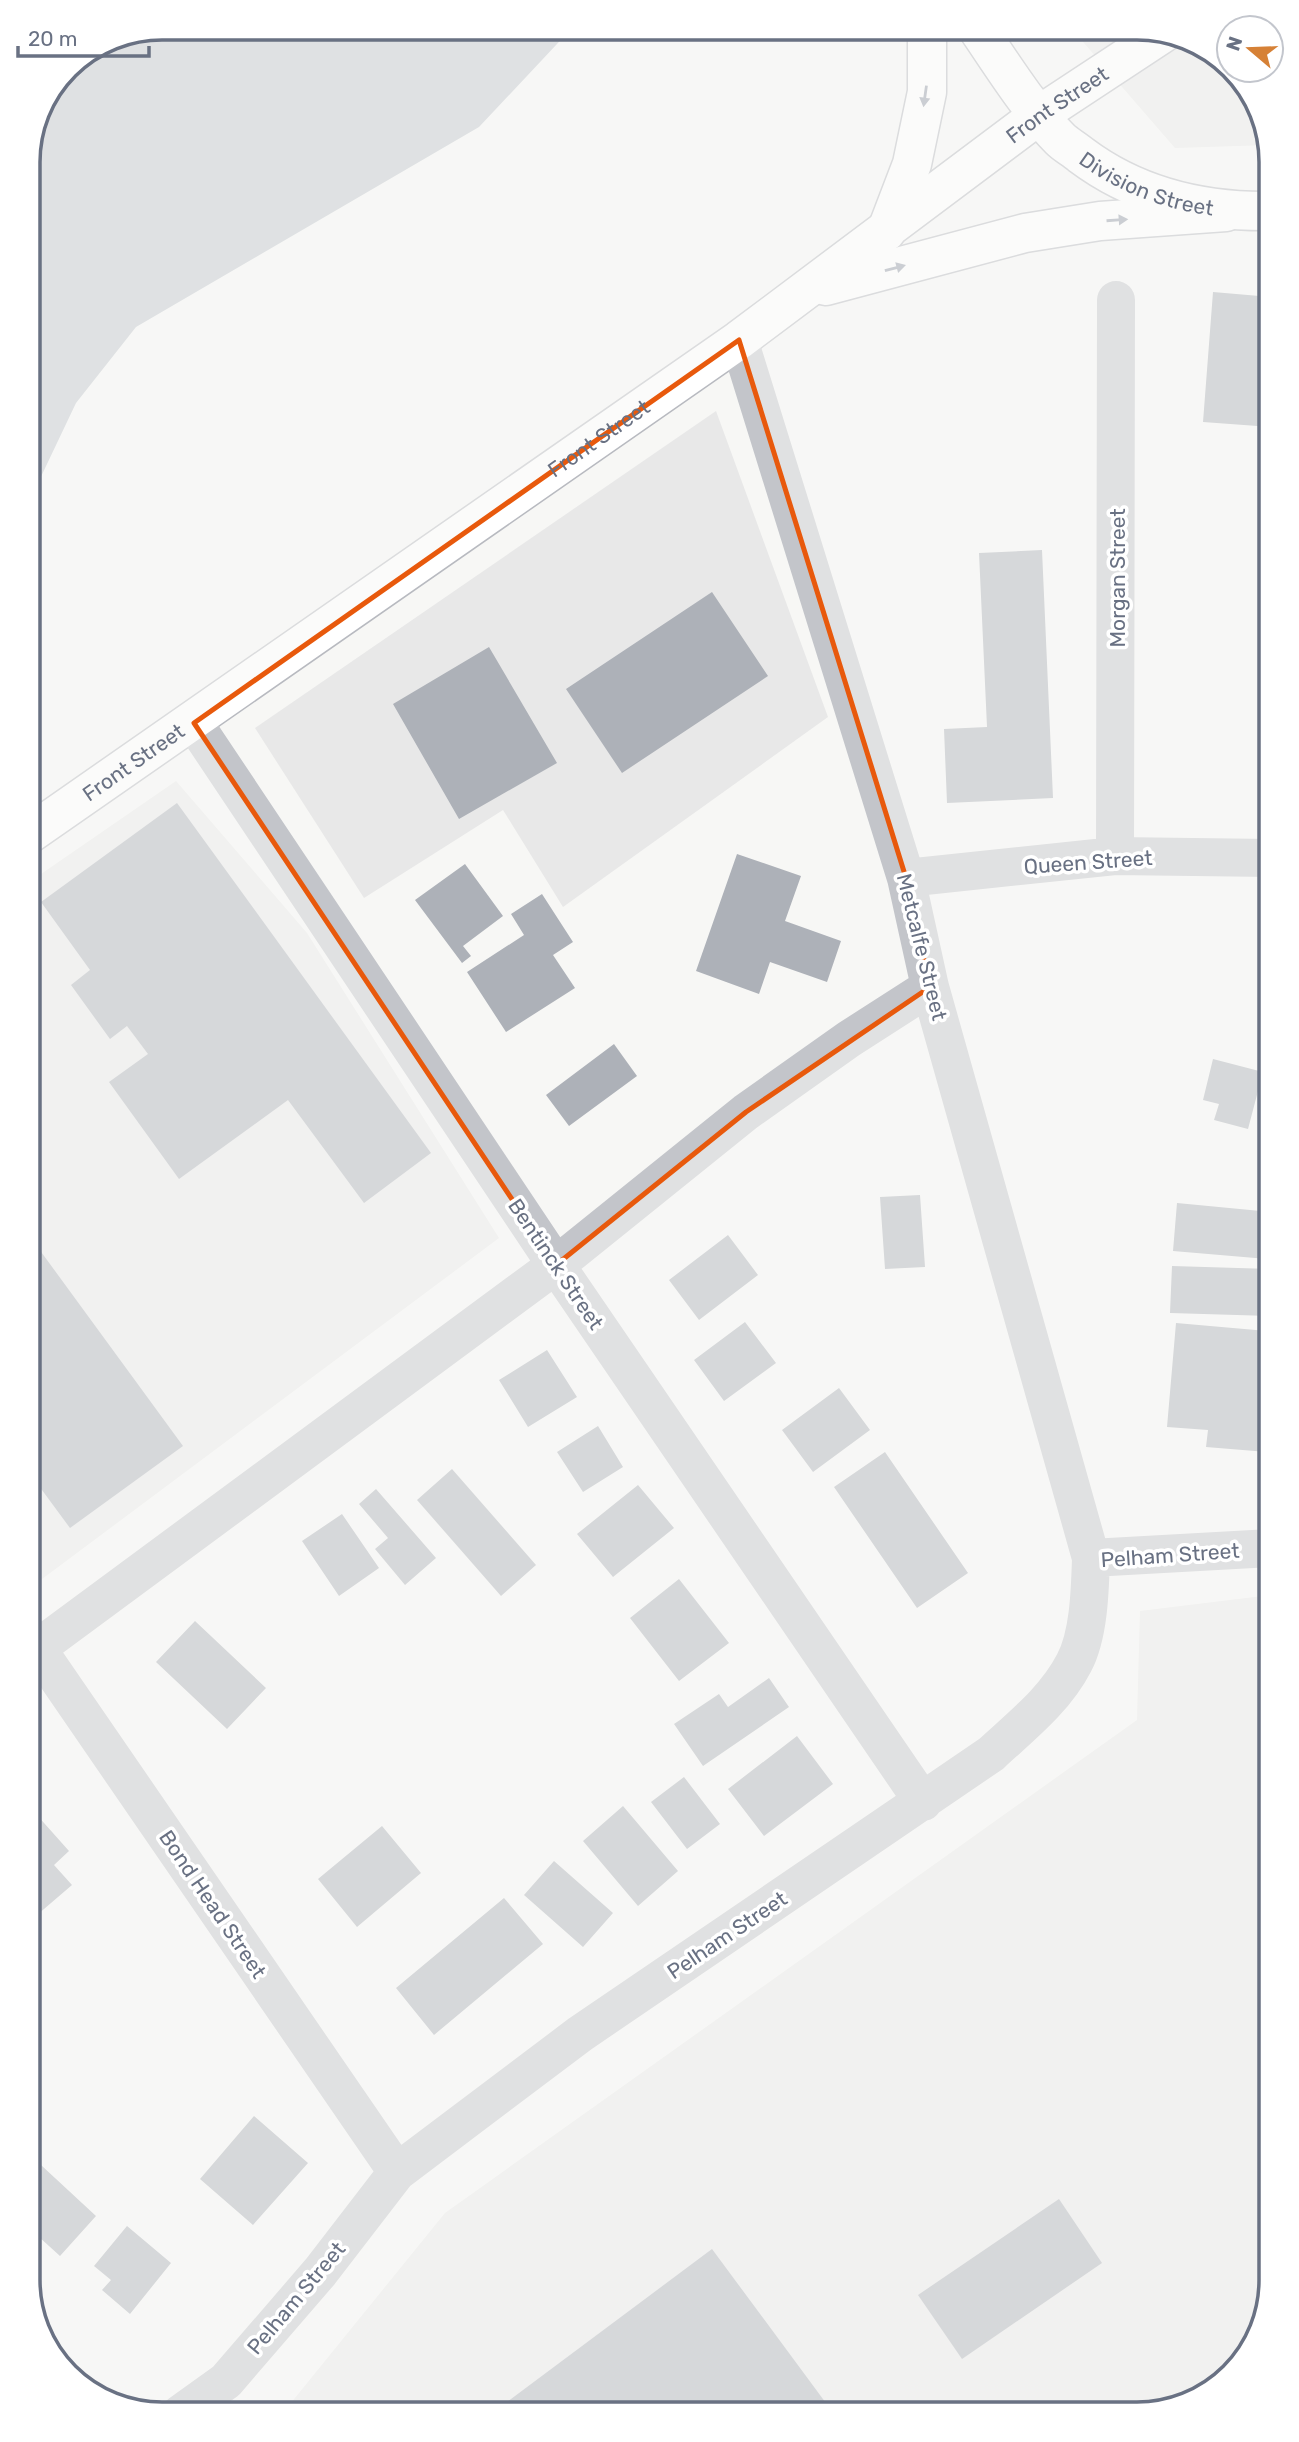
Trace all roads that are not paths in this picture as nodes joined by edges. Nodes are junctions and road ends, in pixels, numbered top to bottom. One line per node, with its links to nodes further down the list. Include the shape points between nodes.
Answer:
1 (927, 41): 7 (main road, one-way to 7, via 927,92 912,164)
2 (986, 41): 4 (main road, Division Street)
3 (1150, 42): 4 (main road, Front Street)
4 (1039, 115): 6 (main road, Division Street, via 1062,141 1103,171 1156,196); 7 (main road, Front Street)
5 (1259, 211): 6 (main road, Division Street)
6 (1226, 212): 8 (main road, one-way to 6, via 1025,233 1100,221)
7 (886, 232): 8 (main road, Front Street)
8 (805, 292): 10 (main road, Front Street)
9 (1115, 300): 13 (street, Morgan Street)
10 (739, 340): 11 (main road, Front Street); 15 (street, Metcalfe Street)
11 (194, 723): 12 (main road, Front Street); 17 (street, Bentinck Street)
12 (41, 826)
13 (1115, 856): 14 (street, Queen Street); 15 (street, Queen Street)
14 (1259, 858)
15 (906, 878): 16 (street, Metcalfe Street)
16 (930, 987): 17 (street, via 747,1112); 19 (street, Metcalfe Street)
17 (556, 1265): 20 (street); 22 (street, Bentinck Street)
18 (1259, 1549): 19 (street, Pelham Street)
19 (1091, 1558): 22 (street, Pelham Street, via 1089,1604 1075,1662 1044,1705 990,1755)
20 (40, 1639)
21 (40, 1659): 23 (street, Bond Head Street)
22 (923, 1802): 23 (street, Pelham Street, via 580,2034)
23 (397, 2172): 24 (street, Pelham Street, via 320,2272 226,2381)
24 (198, 2401)

